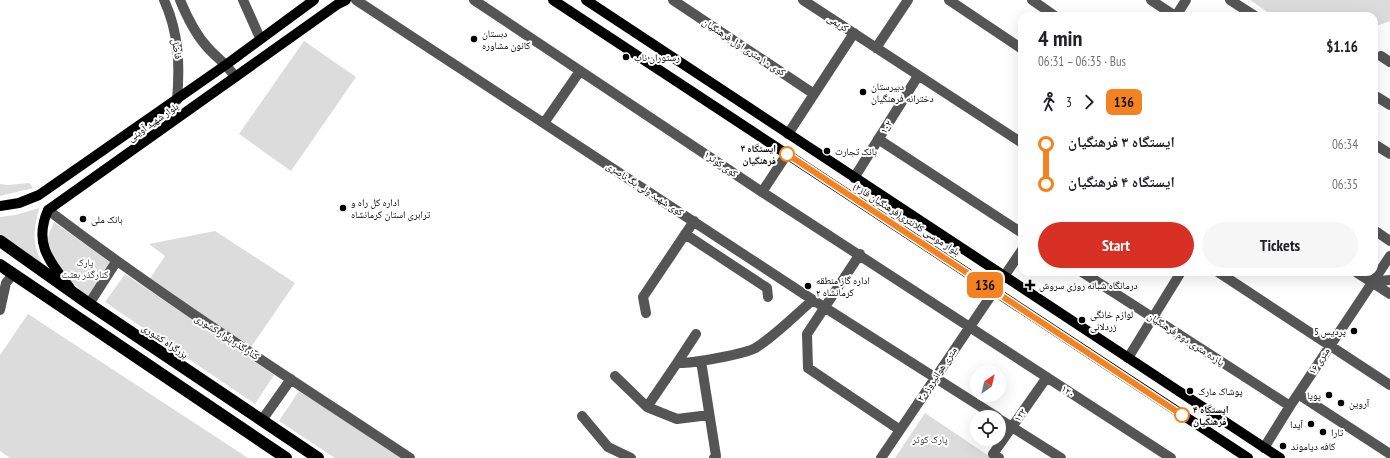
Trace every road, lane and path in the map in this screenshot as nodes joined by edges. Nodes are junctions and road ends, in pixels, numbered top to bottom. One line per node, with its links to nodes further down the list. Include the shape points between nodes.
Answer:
1 (164, 0): 32 (street, فاضل, via 169,12 180,66)
2 (180, 0): 26 (street, via 201,40)
3 (243, 0): 23 (street)
4 (314, 0): 23 (main road, بلوار شهید آوینی)
5 (346, 0): 29 (main road, بلوار شهید آوینی)
6 (356, 0): 34 (street, کوی شهید ولی بگ ناصری)
7 (474, 0): 27 (street, کوی کوثر۱)
8 (553, 0): 39 (main road, بلوار موسی کلانتری(فرهنگیان فاز۲))
9 (586, 0): 35 (main road, بلوار موسی کلانتری(فرهنگیان فاز۲))
10 (673, 0): 30 (street, کوی ۱۰ متری اول فرهنگیان)
11 (803, 0): 22 (street, کریمی)
12 (908, 0): 25 (street)
13 (949, 0): 24 (street)
14 (1032, 0): 18 (street)
15 (1151, 0): 19 (street)
16 (1186, 0): 20 (street)
17 (1230, 0): 21 (street)
18 (1049, 12)
19 (1169, 12)
20 (1178, 12)
21 (1249, 12)
22 (854, 33): 25 (street, کریمی); 30 (street)
23 (260, 38): 26 (main road, بلوار شهید آوینی)
24 (1018, 46)
25 (876, 48): 28 (street, کریمی)
26 (227, 64): 29 (street); 32 (main road, بلوار شهید آوینی)
27 (580, 71): 34 (street); 42 (street, کوی کوثر۱)
28 (918, 76): 36 (street, ۱۰۲); 37 (street, کریمی)
29 (235, 77): 45 (main road, بلوار شهید آوینی)
30 (814, 94): 35 (street)
31 (1378, 98): 33 (street)
32 (176, 100): 43 (main road, بلوار شهید آوینی)
33 (1390, 105)
34 (544, 123): 46 (street, کوی شهید ولی بگ ناصری)
35 (788, 134): 41 (main road, بلوار موسی کلانتری(فرهنگیان فاز۲))
36 (878, 139): 41 (street, ۱۰۲); 47 (street)
37 (1018, 140)
38 (1378, 146): 40 (street)
39 (787, 154): 42 (street); 67 (main road, بلوار موسی کلانتری(فرهنگیان فاز۲))
40 (1390, 154)
41 (854, 178): 59 (main road, بلوار موسی کلانتری(فرهنگیان فاز۲))
42 (762, 192): 52 (street, کوی کوثر۱)
43 (39, 195): 44 (main road, بلوار شهید آوینی, via 19,203); 45 (main road)
44 (0, 206)
45 (48, 210): 55 (street, کنار گذر بلوار کشوری); 68 (main road, via 42,228 45,250 48,260)
46 (694, 221): 49 (street); 71 (street, کوی شهید ولی بگ ناصری)
47 (1018, 230)
48 (1378, 233): 51 (street)
49 (685, 234): 70 (street, via 767,288); 75 (street, via 643,297)
50 (0, 241): 68 (highway, بزرگراه کشوری)
51 (1390, 241)
52 (860, 254): 73 (street); 77 (street, کوی کوثر۱)
53 (1018, 256): 59 (street, ۲۰ متری هوانیروز)
54 (1390, 256): 57 (street, ۱۶ متری)
55 (116, 262): 72 (street); 86 (street, کنار گذر بلوار کشوری)
56 (0, 265): 58 (highway)
57 (1378, 272)
58 (13, 274): 74 (street, via 6,283); 102 (highway)
59 (1004, 276): 67 (street, ۲۰ متری هوانیروز); 80 (main road, بلوار موسی کلانتری(فرهنگیان فاز۲))
60 (1088, 276): 76 (street, یازده متری دوم فرهنگیان)
61 (1178, 276): 76 (street)
62 (1224, 276): 79 (street)
63 (1362, 276): 66 (street)
64 (1375, 276): 66 (street, ۱۶ متری)
65 (1390, 280): 66 (street)
66 (1371, 282): 69 (street); 79 (street, ۱۶ متری)
67 (993, 290): 77 (street, ۲۰ متری هوانیروز); 109 (main road, بلوار موسی کلانتری(فرهنگیان فاز۲))
68 (72, 291): 72 (highway, بزرگراه کشوری)
69 (1390, 294)
70 (768, 297)
71 (813, 300): 73 (street, کوی شهید ولی بگ ناصری); 81 (street, via 756,348)
72 (89, 304): 94 (highway, بزرگراه کشوری)
73 (825, 307): 85 (street, کوی شهید ولی بگ ناصری); 97 (street, via 808,334 808,368)
74 (0, 310)
75 (646, 313)
76 (1152, 317): 80 (street); 89 (street, یازده متری دوم فرهنگیان)
77 (969, 326): 84 (street, ۱۲۰); 85 (street, ۲۰ متری هوانیروز)
78 (696, 334): 82 (street)
79 (1329, 346): 87 (street); 88 (street, ۱۶ متری)
80 (1128, 358): 98 (main road, بلوار موسی کلانتری(فرهنگیان فاز۲))
81 (701, 361): 82 (street); 92 (street)
82 (677, 363): 90 (street)
83 (615, 376): 90 (street)
84 (1047, 377): 96 (street, ۱۲۳); 101 (street, ۱۲۰)
85 (935, 378): 91 (street, کوی شهید ولی بگ ناصری); 97 (street, ۲۰ متری هوانیروز)
86 (291, 379): 94 (street); 104 (street, کنار گذر بلوار کشوری)
87 (1390, 385)
88 (1298, 394): 89 (street, ۱۶ متری); 99 (street)
89 (1290, 406): 98 (street, ۱۶ متری)
90 (647, 408): 92 (street, via 677,419)
91 (985, 410)
92 (709, 415): 106 (street, via 716,456)
93 (582, 416): 105 (street, via 608,447)
94 (262, 420): 103 (highway, بزرگراه کشوری)
95 (1006, 423): 96 (street, کوی شهید ولی بگ ناصری)
96 (1012, 427): 100 (street, ۱۲۳); 108 (street, کوی شهید ولی بگ ناصری)
97 (900, 430): 107 (street, ۲۰ متری هوانیروز)
98 (1264, 448): 110 (main road, بلوار موسی کلانتری(فرهنگیان فاز۲))
99 (1390, 454)
100 (996, 456)
101 (1167, 457)
102 (286, 458)
103 (318, 458)
104 (410, 458)
105 (631, 458)
106 (714, 458)
107 (881, 458)
108 (1061, 458)
109 (1248, 458)
110 (1280, 458)

